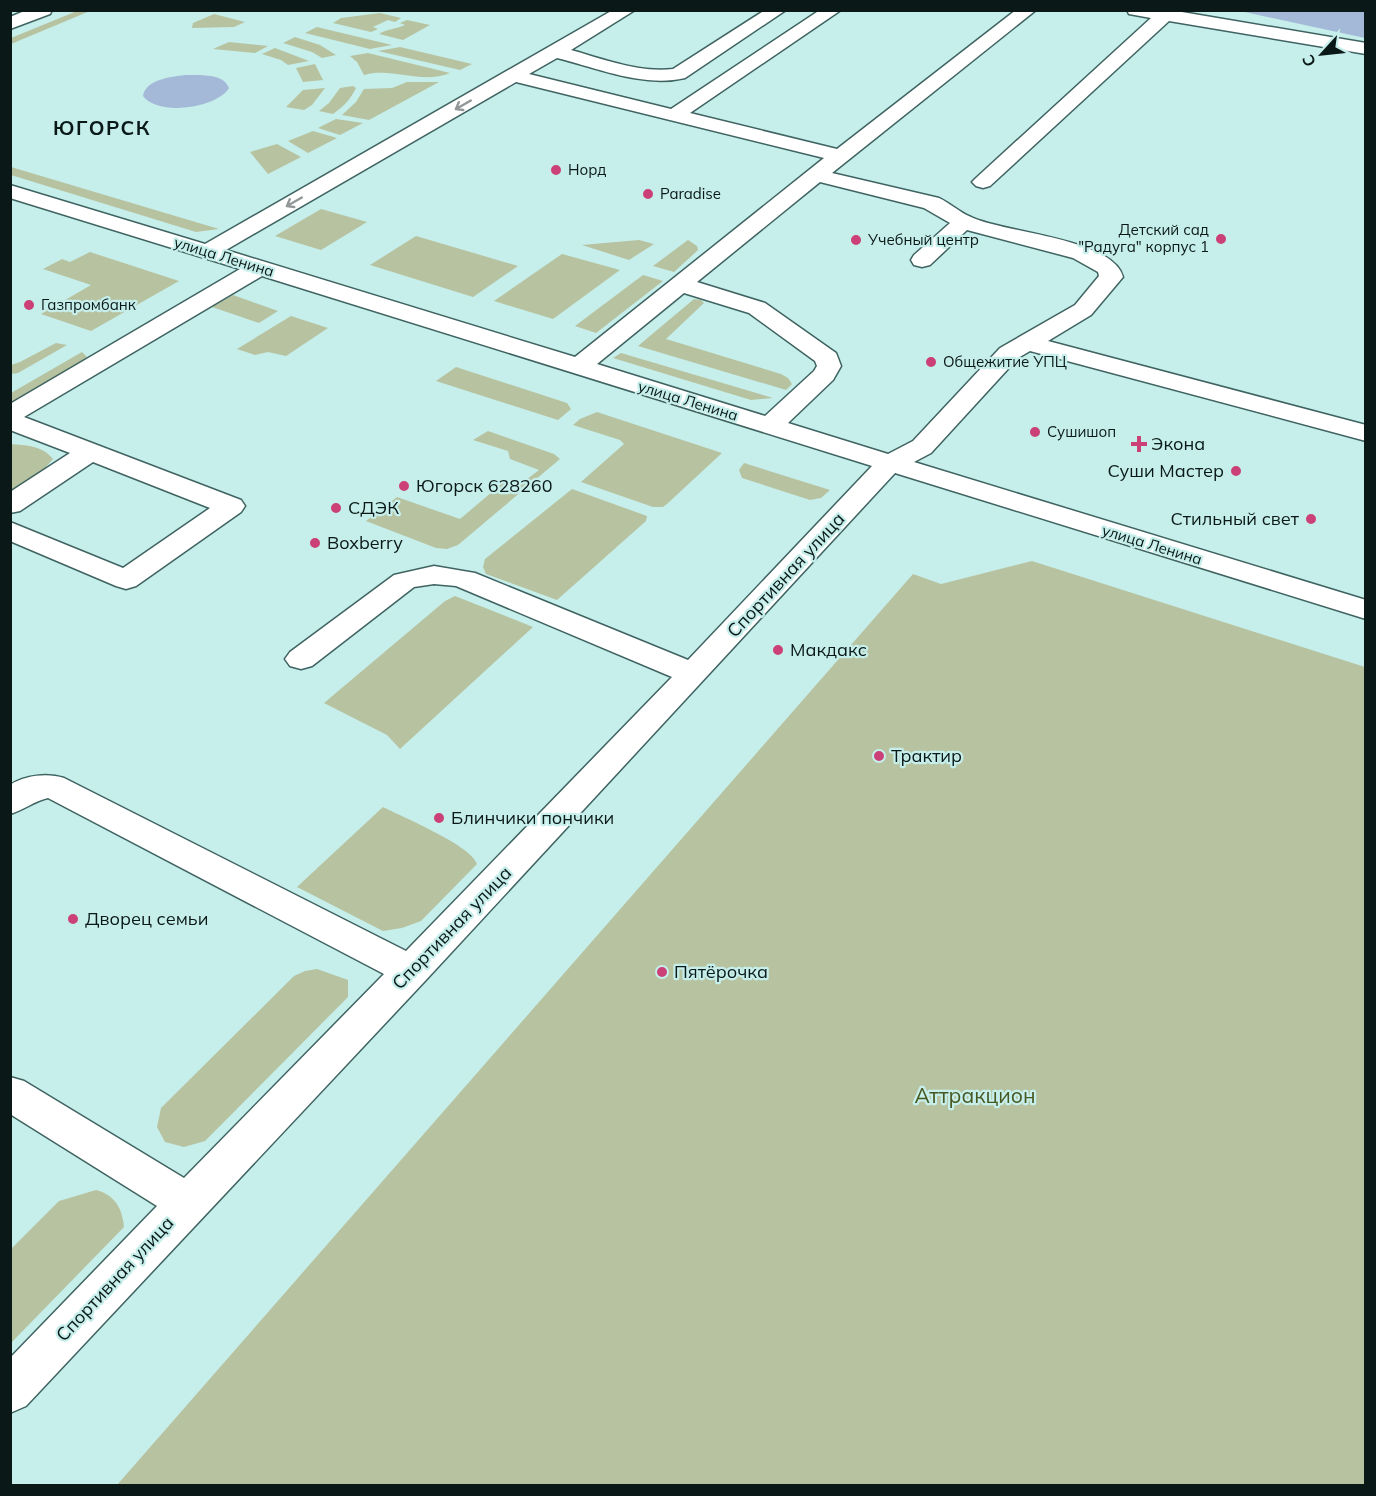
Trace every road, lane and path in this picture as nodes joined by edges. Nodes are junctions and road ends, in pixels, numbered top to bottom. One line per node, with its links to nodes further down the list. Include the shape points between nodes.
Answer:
1 (44, 10): 8 (street)
2 (627, 10): 10 (street)
3 (778, 10): 10 (street, via 671,76)
4 (833, 10): 12 (street)
5 (1028, 10): 13 (street)
6 (1136, 10): 7 (street)
7 (1165, 15): 9 (street); 15 (street)
8 (10, 24)
9 (1365, 49)
10 (556, 52): 11 (street)
11 (514, 76): 12 (street); 18 (street, one-way to 18)
12 (673, 116): 13 (street)
13 (840, 156): 14 (street)
14 (816, 175): 17 (street, via 931,203); 21 (street)
15 (983, 182)
16 (10, 191): 18 (street, улица Ленина)
17 (963, 222): 19 (street); 22 (street, via 1082,253 1109,269 1111,277 1083,310)
18 (207, 252): 20 (street, улица Ленина)
19 (922, 260)
20 (259, 268): 23 (street, улица Ленина); 24 (street)
21 (680, 285): 23 (street); 26 (street, via 757,308 827,358 830,366 824,375)
22 (1027, 343): 27 (street); 29 (street, via 1009,353 922,447)
23 (578, 367): 26 (street, улица Ленина)
24 (10, 415)
25 (10, 421): 28 (street)
26 (770, 426): 29 (street, улица Ленина)
27 (1365, 433)
28 (92, 451): 30 (street); 31 (street, via 231,506 126,580)
29 (890, 463): 32 (street, улица Ленина); 34 (street, Спортивная улица)
30 (10, 505)
31 (10, 530)
32 (1365, 610)
33 (302, 659): 34 (street, via 404,580 443,573)
34 (693, 674): 36 (street, Спортивная улица)
35 (10, 802): 36 (street, via 27,790 52,786)
36 (412, 970): 38 (street, Спортивная улица)
37 (10, 1093): 38 (street)
38 (187, 1202): 39 (street, Спортивная улица)
39 (10, 1391)

